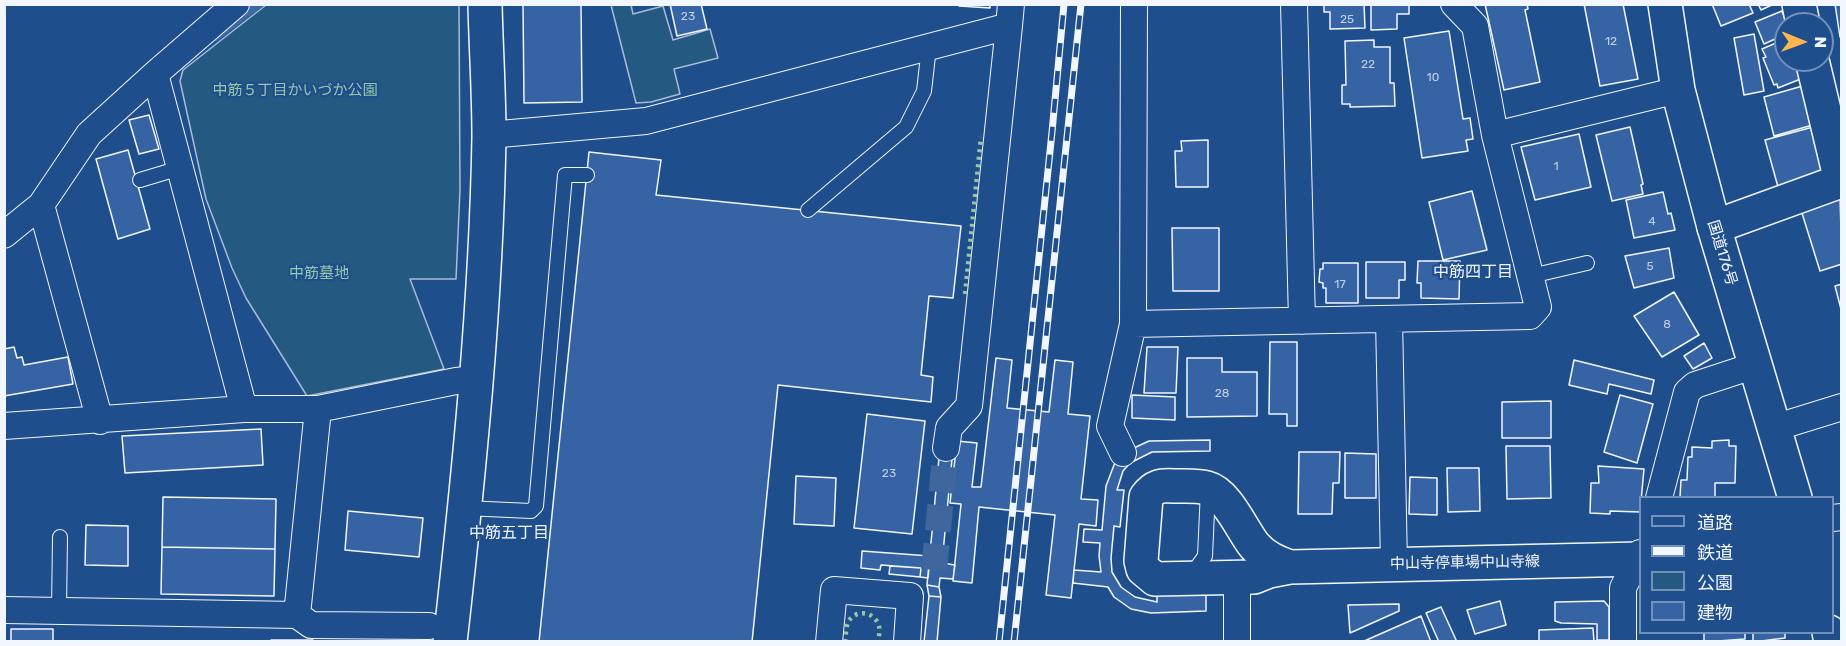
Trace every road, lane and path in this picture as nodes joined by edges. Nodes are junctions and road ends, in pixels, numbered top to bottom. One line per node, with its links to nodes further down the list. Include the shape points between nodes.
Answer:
1 (237, 4): 10 (street)
2 (485, 4): 12 (main road)
3 (1134, 4): 26 (street)
4 (1294, 4): 25 (street)
5 (1454, 4): 13 (street, via 1475,26)
6 (1665, 4): 11 (main road, 国道176号)
7 (1010, 15): 8 (street); 35 (street, via 969,406 949,428)
8 (929, 47): 12 (street, via 646,121); 19 (lane, via 924,91 906,127)
9 (1815, 72): 17 (main road)
10 (155, 74): 14 (street); 18 (street, via 89,134)
11 (1678, 90): 13 (street); 20 (main road, 国道176号)
12 (489, 135): 28 (main road)
13 (1495, 135): 23 (street)
14 (180, 168): 16 (lane); 30 (street)
15 (587, 175): 40 (lane, via 565,175 536,506 531,511)
16 (140, 180)
17 (1841, 181): 20 (main road)
18 (41, 205): 21 (street); 32 (street)
19 (808, 210)
20 (1714, 227): 27 (main road, 国道176号)
21 (4, 235)
22 (1587, 263): 23 (lane)
23 (1531, 276): 24 (street, via 1538,308 1530,316)
24 (1389, 319): 25 (street); 44 (street)
25 (1302, 321): 26 (street)
26 (1133, 324): 36 (street, via 1110,426)
27 (1756, 365): 34 (main road, 国道176号); 38 (street, via 1695,385 1687,392)
28 (476, 379): 31 (street); 40 (main road)
29 (1842, 407): 34 (street)
30 (244, 409): 31 (street); 32 (street)
31 (318, 409): 50 (street)
32 (100, 421): 33 (street)
33 (4, 426)
34 (1774, 428): 39 (main road, 国道176号)
35 (946, 448)
36 (1124, 453)
37 (1208, 488): 45 (main road, 中山寺停車場中山寺線, via 1224,500 1254,545); 47 (lane, via 1205,556); 47 (main road, 中山寺停車場中山寺線, via 1163,485 1146,497 1143,569 1155,579)
38 (1660, 496)
39 (1794, 496)
40 (465, 507): 51 (main road)
41 (60, 537): 49 (lane)
42 (1639, 557): 44 (main road, 中山寺停車場中山寺線)
43 (1639, 559): 55 (street, via 1623,588)
44 (1394, 564): 45 (main road, 中山寺停車場中山寺線)
45 (1290, 567): 46 (main road, 中山寺停車場中山寺線)
46 (1237, 578): 47 (main road, 中山寺停車場中山寺線); 54 (street)
47 (1188, 579)
48 (4, 610): 49 (street)
49 (59, 611): 50 (street)
50 (297, 615): 51 (street, via 311,625)
51 (439, 634)
52 (829, 642): 53 (street, via 834,590 910,596)
53 (907, 642)
54 (1237, 642)
55 (1623, 642)

